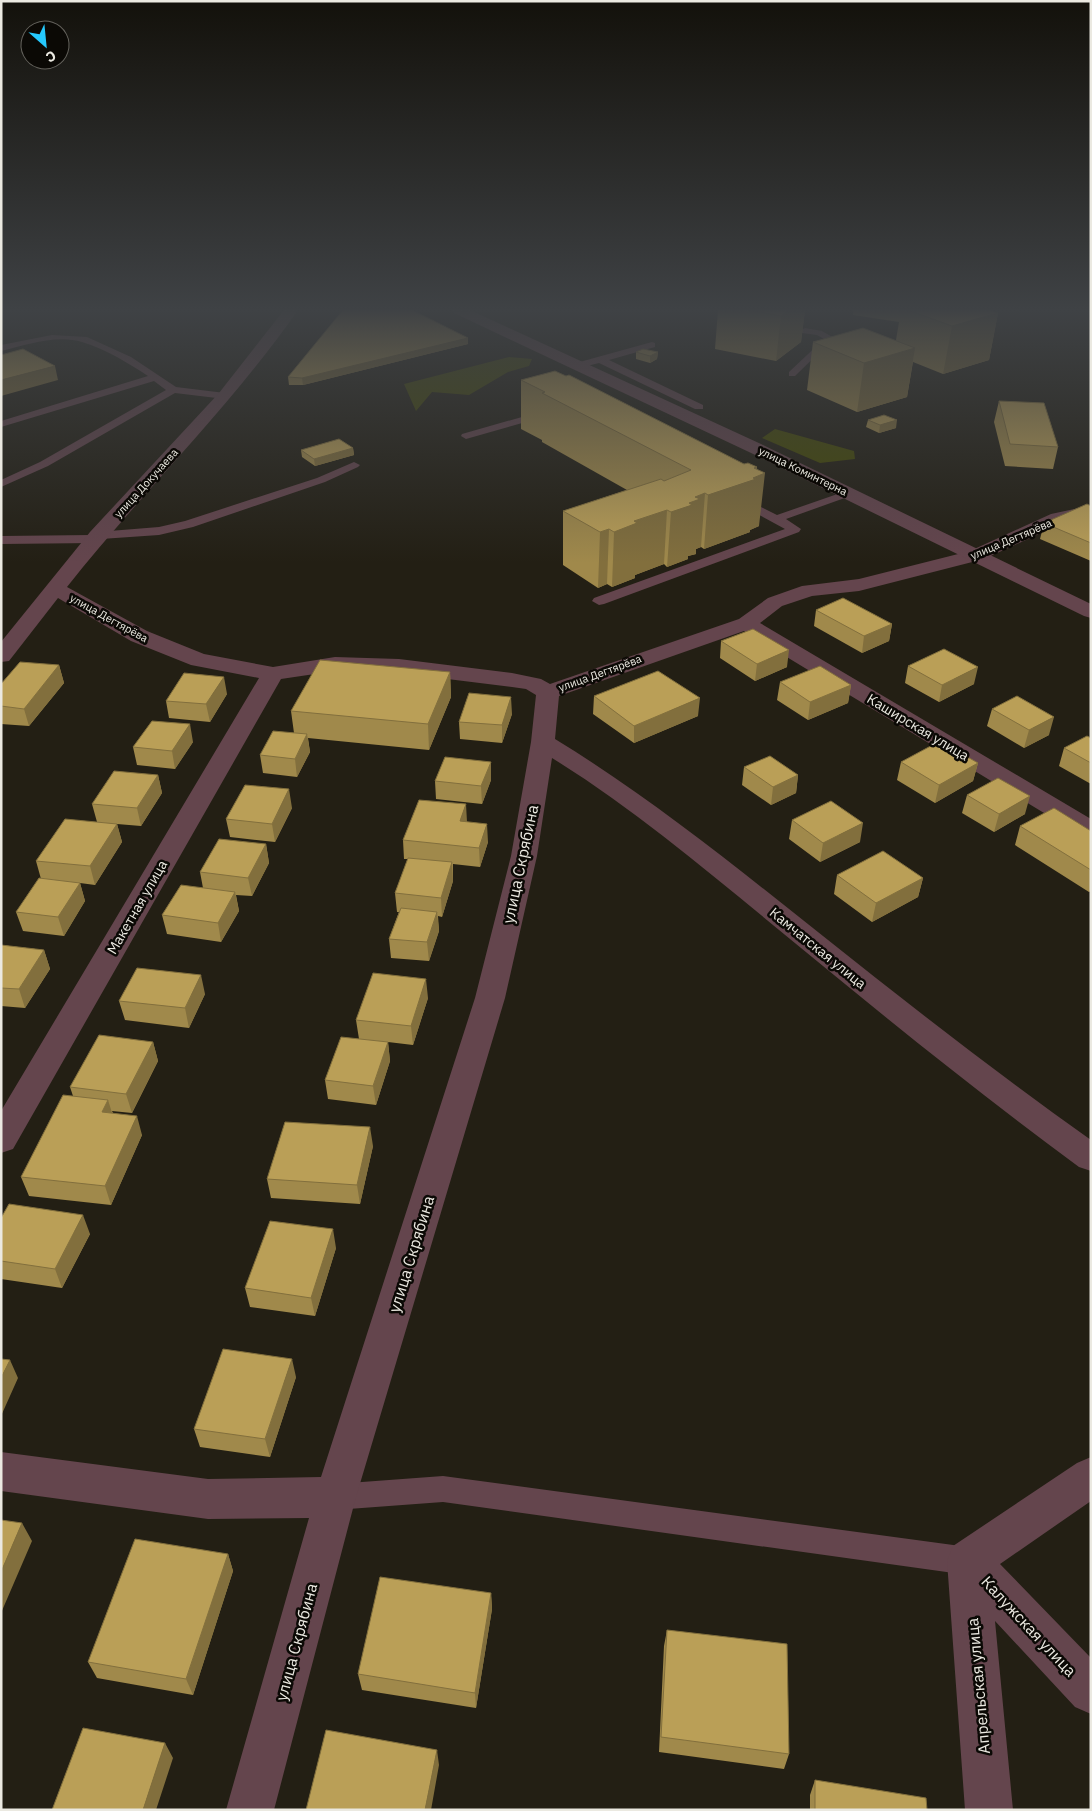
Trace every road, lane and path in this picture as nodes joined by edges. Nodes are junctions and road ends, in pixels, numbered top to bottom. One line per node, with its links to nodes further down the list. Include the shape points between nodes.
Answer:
1 (98, 395): 9 (lane)
2 (165, 395): 12 (lane, via 44,464)
3 (212, 395): 6 (lane)
4 (641, 395): 13 (street, улица Коминтерна)
5 (673, 395): 7 (lane)
6 (225, 396): 17 (street, улица Докучаева)
7 (699, 407)
8 (552, 412): 10 (lane)
9 (1, 424)
10 (466, 436)
11 (354, 465): 17 (lane, via 321,480 189,524)
12 (1, 484)
13 (849, 493): 16 (lane); 19 (street, улица Коминтерна)
14 (733, 497): 16 (lane)
15 (1083, 513): 19 (street, улица Дегтярёва, via 1058,518)
16 (776, 520): 21 (lane, via 795,529)
17 (96, 538): 18 (lane); 20 (street, улица Докучаева)
18 (1, 540)
19 (977, 555): 22 (street, улица Коминтерна); 23 (street, улица Дегтярёва, via 859,585 809,590 775,602)
20 (55, 588): 24 (street, улица Докучаева); 26 (street, улица Дегтярёва, via 139,636 190,657)
21 (599, 602)
22 (1091, 612)
23 (746, 623): 27 (street, улица Дегтярёва); 29 (street, Каширская улица)
24 (12, 632): 25 (street, улица Докучаева)
25 (1, 656)
26 (273, 674): 27 (street, улица Дегтярёва, via 335,664 399,666 512,680 533,684); 30 (street, Макетная улица)
27 (548, 692): 28 (street, улица Скрябина)
28 (543, 742): 31 (street, Камчатская улица, via 633,802 871,991); 34 (street, улица Скрябина, via 524,856 490,998)
29 (1091, 830)
30 (1, 1140)
31 (1091, 1158)
32 (1, 1471): 34 (street, via 208,1499)
33 (1091, 1477): 35 (street)
34 (335, 1497): 35 (lane, via 443,1489); 37 (street, улица Скрябина)
35 (968, 1561): 36 (street, Калужская улица); 38 (street, Апрельская улица)
36 (1091, 1691)
37 (250, 1810)
38 (989, 1810)

